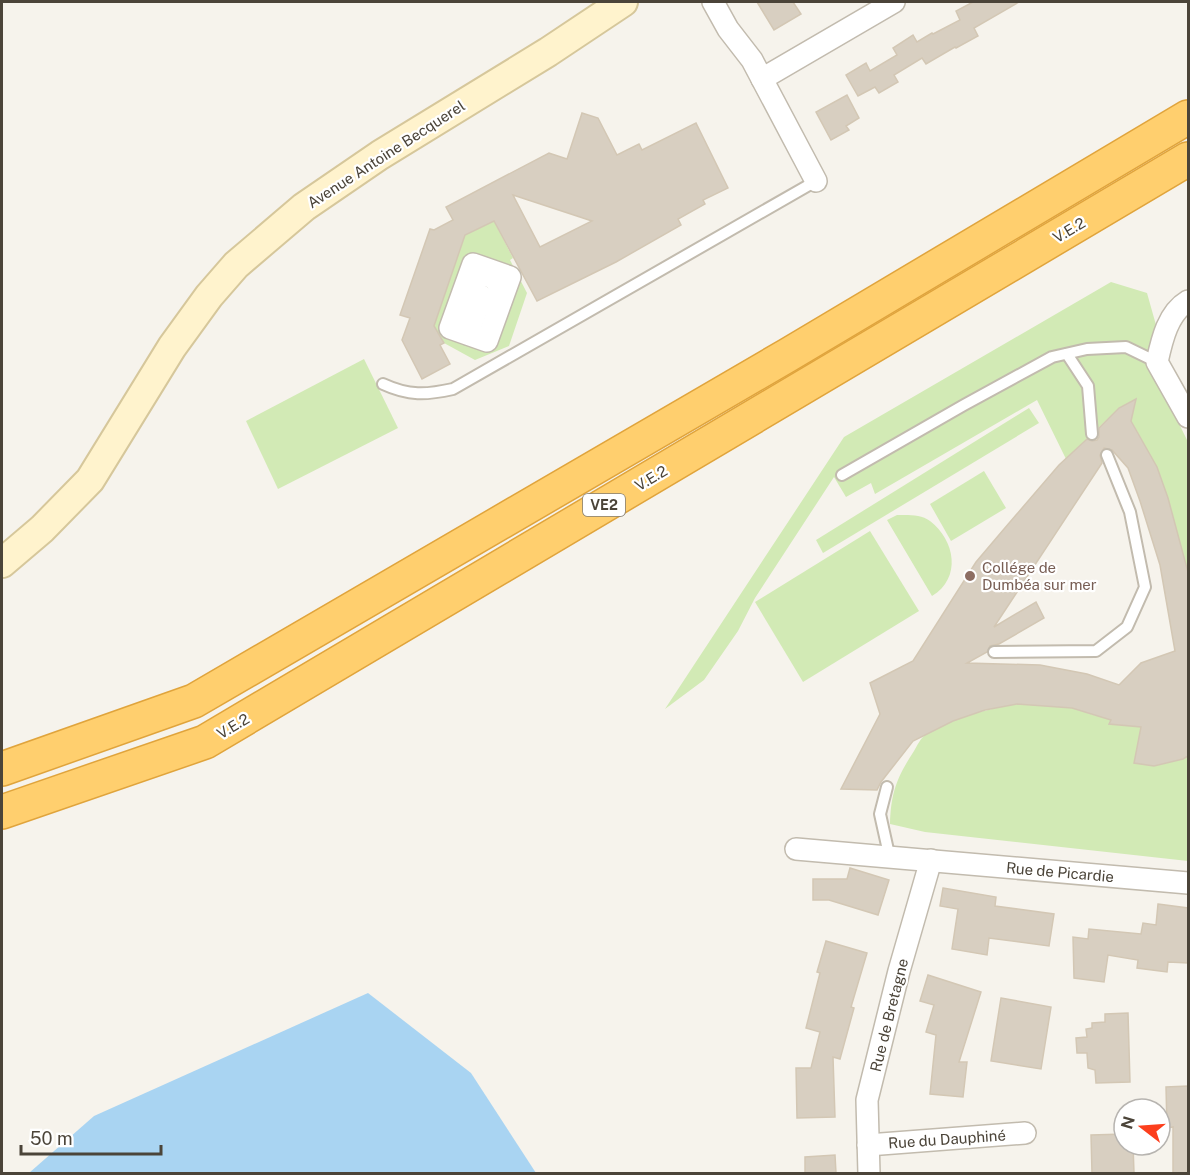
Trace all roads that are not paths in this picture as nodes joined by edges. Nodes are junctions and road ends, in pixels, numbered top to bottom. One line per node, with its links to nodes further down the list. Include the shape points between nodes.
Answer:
1 (623, 2): 17 (street, Avenue Antoine Becquerel, via 380,154 304,207 236,265 172,347 90,480)
2 (713, 2): 4 (street)
3 (894, 2): 4 (street)
4 (762, 79): 7 (street)
5 (1188, 117): 19 (highway, VE2, via 194,701)
6 (1188, 159): 21 (highway, V.E.2 / VE2, via 205,742)
7 (816, 181): 12 (lane, via 453,389 426,395)
8 (486, 287): 8 (street, via 473,321)
9 (1188, 301): 11 (street, via 1180,306 1164,333)
10 (1067, 354): 11 (lane, via 1126,347); 14 (lane, via 1088,386); 16 (lane, via 1037,364)
11 (1157, 362): 13 (street)
12 (383, 384)
13 (1188, 417)
14 (1092, 434)
15 (1107, 455): 18 (lane, via 1130,512 1145,587 1127,627 1096,651)
16 (842, 475)
17 (2, 563)
18 (993, 652)
19 (2, 769)
20 (887, 787): 23 (lane, via 880,814)
21 (2, 812)
22 (796, 849): 23 (street, Rue de Picardie)
23 (890, 859): 24 (street, Rue de Picardie)
24 (931, 860): 25 (street, Rue de Picardie); 27 (street, Rue de Bretagne, via 867,1100)
25 (1188, 883)
26 (1025, 1133): 27 (street, Rue du Dauphiné)
27 (868, 1145): 28 (street, Rue de Bretagne)
28 (869, 1173)

